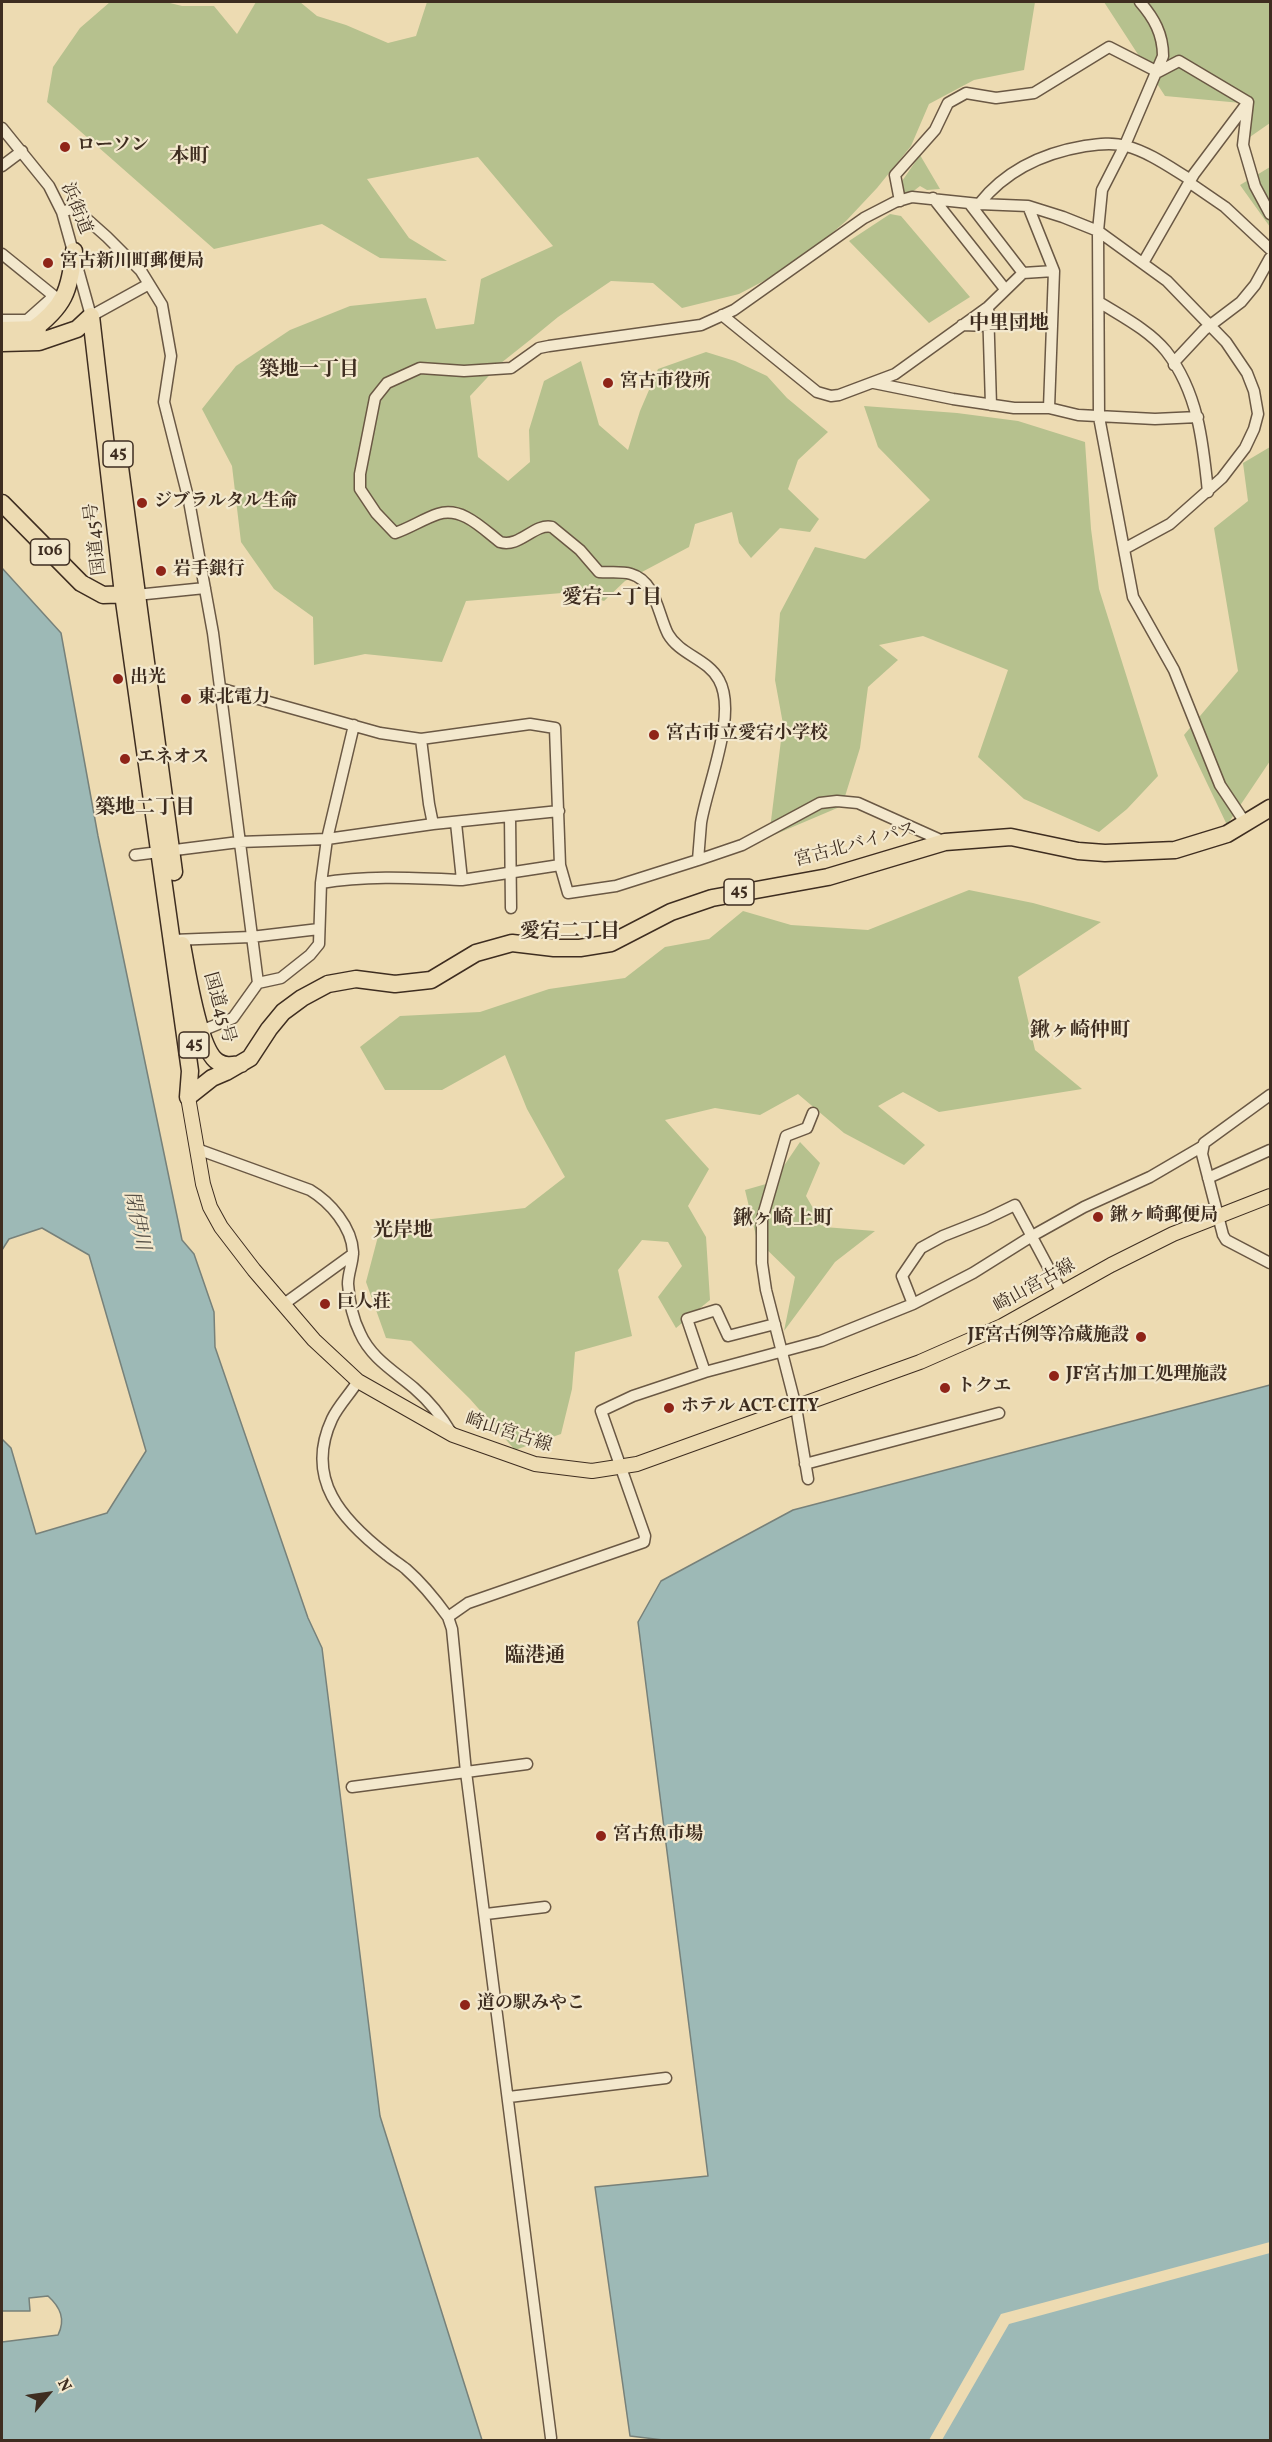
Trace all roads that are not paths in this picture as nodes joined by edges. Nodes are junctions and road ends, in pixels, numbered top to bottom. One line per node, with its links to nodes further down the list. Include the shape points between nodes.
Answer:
1 (1140, 2): 2 (street, via 1157,26 1163,43)
2 (1158, 72): 3 (street, via 1179,61); 5 (street); 10 (street, via 1109,47 1034,93 996,98 966,93 948,104 935,130 895,175)
3 (1248, 102): 8 (street); 14 (street, via 1243,145 1255,186)
4 (2, 128): 6 (street, 浜街道)
5 (1125, 146): 8 (street, via 1148,155); 11 (street, via 1102,144 1041,156); 15 (street, via 1102,190)
6 (22, 152): 7 (street); 13 (street, 浜街道, via 49,186)
7 (2, 165)
8 (1191, 182): 16 (street); 20 (street)
9 (933, 198): 10 (street); 11 (street); 24 (street)
10 (900, 201): 27 (street, via 864,218)
11 (974, 203): 12 (street); 22 (street)
12 (1028, 206): 15 (street); 21 (street)
13 (62, 212): 17 (street, 浜街道); 23 (street, via 71,209 80,213 141,271)
14 (1270, 214)
15 (1098, 231): 20 (street); 25 (street)
16 (1270, 249)
17 (74, 251): 28 (street, 浜街道); 34 (highway, via 72,274 62,303)
18 (2, 254): 29 (street, via 54,296 27,320)
19 (1270, 258): 31 (street, via 1241,302)
20 (1143, 263): 31 (street)
21 (1054, 271): 22 (street); 41 (street)
22 (1023, 273): 24 (street)
23 (149, 284): 28 (street); 47 (street, via 162,305 171,357 164,402 189,501)
24 (1005, 289): 26 (street)
25 (1099, 302): 38 (street, via 1149,336 1166,351); 42 (street)
26 (988, 307): 30 (street); 32 (street)
27 (722, 315): 39 (street, via 817,392 838,395); 63 (street, via 701,324 539,348 510,368 420,368 403,374 387,383 375,398 360,474 360,489 395,533 440,513 469,518 506,544 548,525 580,550 599,572 633,575 646,584 671,639 713,671 724,692 725,723 701,823)
28 (91, 316): 34 (highway); 35 (highway, via 77,329); 37 (highway, 国道45号 / 45); 48 (highway, 国道45号 / 45, via 105,353)
29 (2, 320)
30 (962, 325): 32 (street); 39 (street, via 895,374)
31 (1211, 325): 38 (street); 44 (street, via 1247,373 1258,414 1245,448)
32 (990, 326): 40 (street)
33 (2, 330): 34 (highway)
34 (31, 331)
35 (57, 335): 36 (highway, via 39,342); 37 (highway, via 78,340)
36 (2, 343)
37 (96, 362): 48 (highway, 国道45号 / 45)
38 (1174, 365): 43 (street)
39 (873, 383): 40 (street)
40 (991, 405): 41 (street)
41 (1049, 408): 42 (street)
42 (1099, 417): 43 (street); 46 (street)
43 (1198, 417): 44 (street)
44 (1208, 492): 46 (street, via 1170,524)
45 (2, 502): 48 (highway, 106, via 81,583 103,595)
46 (1124, 549): 55 (street, via 1133,597 1174,670 1220,785)
47 (205, 588): 48 (street); 49 (street)
48 (129, 594): 61 (highway, 国道45号 / 45)
49 (219, 688): 50 (street); 59 (street)
50 (354, 724): 51 (street); 58 (street)
51 (421, 740): 53 (street, via 530,724 555,728); 57 (street)
52 (1270, 808): 55 (highway, 宮古北バイパス / 45)
53 (559, 811): 54 (street); 64 (street)
54 (510, 816): 56 (street); 65 (street)
55 (1257, 821): 60 (highway, 宮古北バイパス / 45, via 1175,850 1078,851 1011,837)
56 (456, 823): 57 (street); 66 (street)
57 (433, 824): 58 (street)
58 (327, 838): 59 (street); 67 (street)
59 (239, 842): 61 (street); 70 (street)
60 (945, 842): 63 (street, via 858,803 837,801 820,803 742,845); 75 (highway, 宮古北バイパス / 45, via 828,877 712,898 671,912 611,943 554,948 512,943 476,953 432,980 394,984 356,979 328,984 283,1012)
61 (165, 850): 62 (street); 71 (highway, 国道45号 / 45)
62 (135, 855)
63 (698, 860): 64 (street, via 616,886 568,893)
64 (560, 865): 65 (street)
65 (512, 874): 66 (street); 68 (street)
66 (462, 880): 67 (street, via 389,877)
67 (321, 883): 69 (street)
68 (511, 908)
69 (319, 929): 70 (street); 72 (street, via 319,944 310,956 281,978)
70 (251, 937): 71 (street); 72 (street)
71 (176, 939): 73 (highway, 国道45号 / 45); 76 (highway, 国道45号 / 45)
72 (258, 983): 74 (street, via 233,1018)
73 (191, 992): 74 (highway, 国道45号 / 45); 76 (highway, 45)
74 (201, 1031): 77 (highway, 国道45号 / 45, via 208,1053)
75 (243, 1063): 77 (highway, 国道45号 / 45)
76 (193, 1064): 77 (highway, 国道45号, via 210,1072); 79 (highway, 45)
77 (221, 1067): 79 (highway, 45)
78 (1270, 1095): 81 (street)
79 (188, 1097): 82 (main road, 崎山宮古線)
80 (813, 1113): 93 (street, via 807,1128 786,1136 762,1219 762,1263)
81 (1203, 1146): 84 (street); 87 (street)
82 (197, 1149): 88 (street, via 310,1190 338,1215 348,1232); 91 (main road, 崎山宮古線, via 210,1207 236,1247)
83 (1270, 1150): 84 (street)
84 (1208, 1178): 86 (street)
85 (1270, 1196): 86 (main road, 崎山宮古線)
86 (1218, 1216): 89 (street, via 1226,1240); 90 (main road, 崎山宮古線, via 1136,1252)
87 (1032, 1236): 90 (street); 92 (street); 92 (street, via 1015,1205 921,1248 902,1276)
88 (353, 1254): 91 (street); 99 (street, via 348,1283 355,1320 370,1351 415,1389)
89 (1270, 1263)
90 (1062, 1293): 97 (main road, 崎山宮古線, via 1002,1326 920,1362)
91 (284, 1304): 96 (main road, 崎山宮古線, via 314,1340)
92 (913, 1304): 94 (street, via 860,1327)
93 (775, 1323): 94 (street); 95 (street, via 728,1336 716,1310 687,1319)
94 (782, 1352): 95 (street); 97 (street)
95 (705, 1372): 101 (street, via 601,1411)
96 (358, 1381): 99 (main road, 崎山宮古線); 103 (street, via 333,1417 326,1435 323,1453 327,1490 354,1526 429,1591)
97 (796, 1407): 100 (street); 101 (main road, 崎山宮古線)
98 (999, 1413): 100 (street)
99 (453, 1435): 101 (main road, 崎山宮古線, via 544,1466 592,1471)
100 (805, 1464): 102 (street)
101 (620, 1467): 103 (street, via 644,1542 468,1603)
102 (808, 1479)
103 (448, 1617): 105 (street)
104 (526, 1764): 105 (street)
105 (466, 1772): 106 (street); 108 (street)
106 (352, 1787)
107 (545, 1907): 108 (street)
108 (486, 1914): 110 (street)
109 (666, 2078): 110 (street)
110 (509, 2097): 111 (street)
111 (551, 2438)

